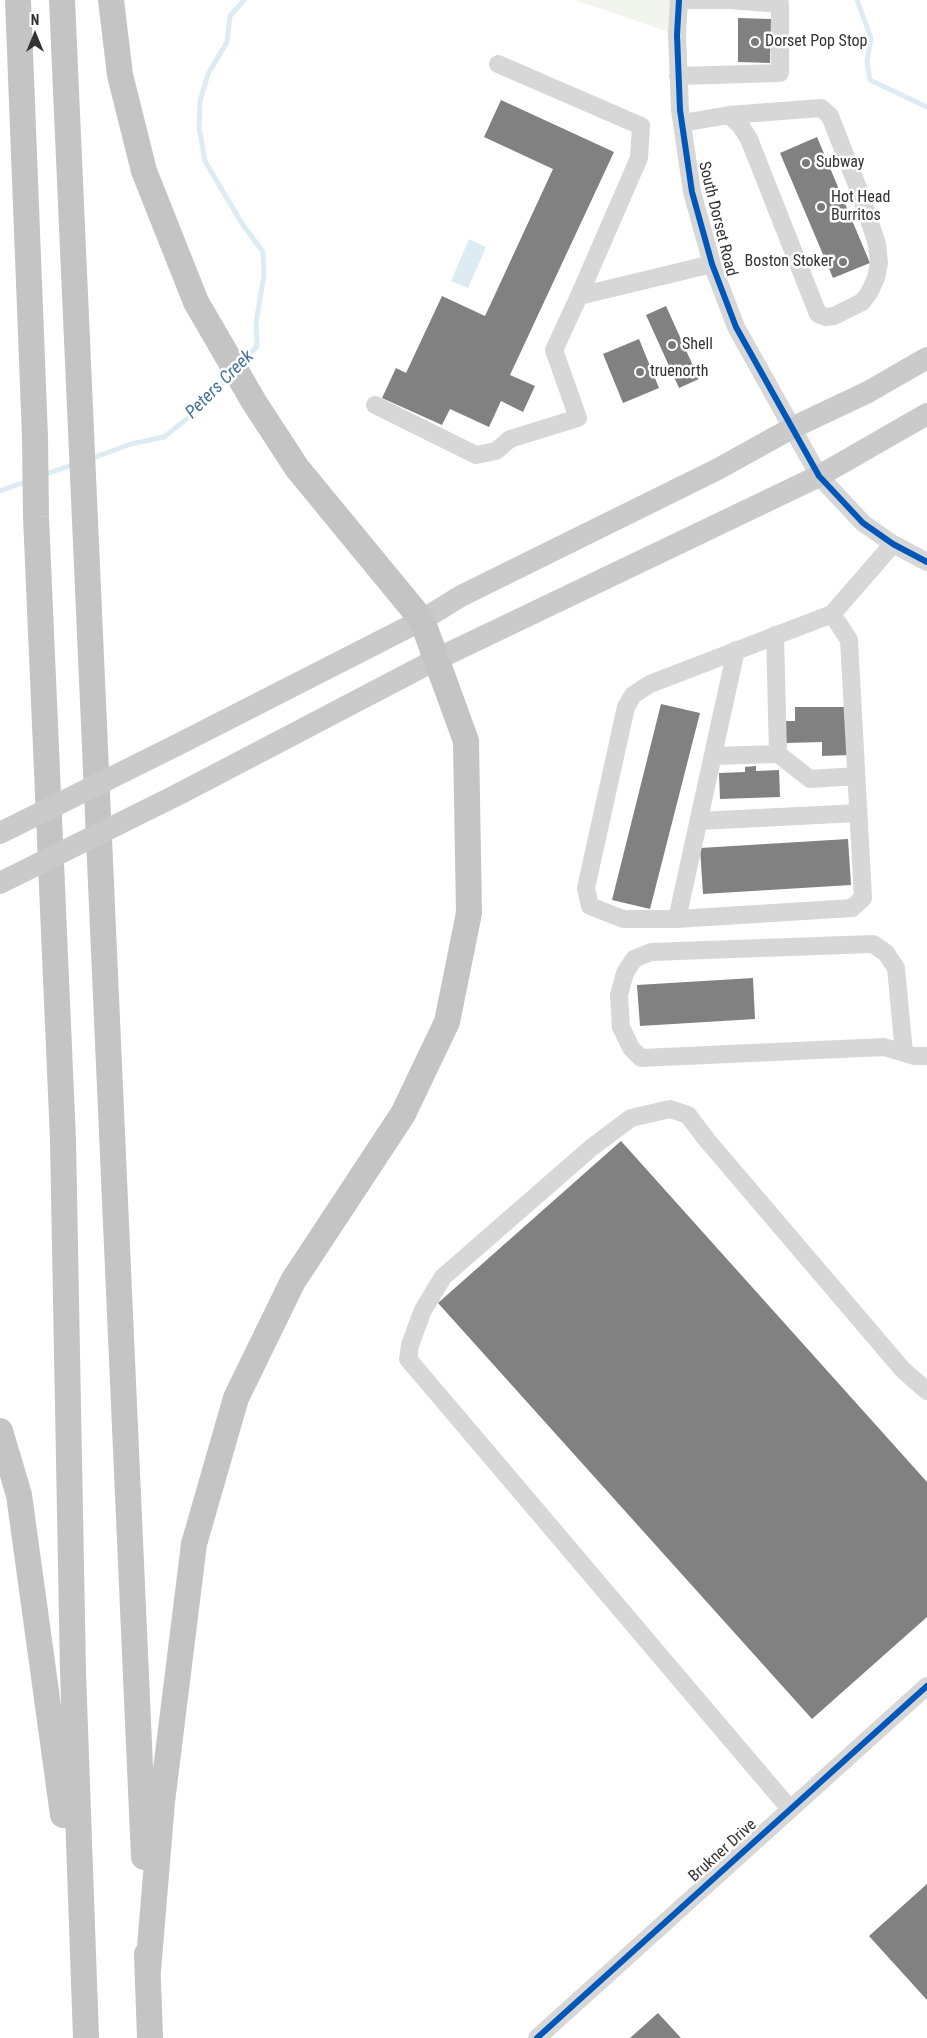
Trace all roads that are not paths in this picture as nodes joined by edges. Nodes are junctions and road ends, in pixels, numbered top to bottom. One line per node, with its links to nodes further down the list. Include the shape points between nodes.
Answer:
1 (18, 0): 38 (highway, via 63,1140 73,1681)
2 (62, 0): 37 (highway)
3 (111, 0): 19 (highway, via 120,76 144,172 196,302 297,468)
4 (679, 0): 6 (street, South Dorset Road); 6 (street, via 780,4 780,73)
5 (498, 64): 10 (street, via 641,126 639,158)
6 (678, 76): 8 (street, South Dorset Road)
7 (730, 115): 7 (street, via 821,108 830,116 877,244 879,263 876,278 862,302 834,316 818,314 749,139); 8 (street)
8 (682, 123): 9 (street, South Dorset Road, via 692,192)
9 (712, 264): 10 (street); 14 (street, South Dorset Road, via 736,327)
10 (579, 296): 12 (street, via 554,350 578,418 510,440 496,451 476,455)
11 (927, 358): 14 (main road, via 868,392)
12 (375, 405)
13 (927, 414): 15 (main road)
14 (792, 428): 15 (street, South Dorset Road); 19 (main road, via 718,469 461,596)
15 (818, 476): 16 (street, South Dorset Road, via 862,523); 22 (main road)
16 (893, 544): 17 (street, South Dorset Road); 18 (street)
17 (927, 562)
18 (832, 614): 20 (street); 25 (street, via 849,640)
19 (422, 620): 22 (highway); 28 (main road, bridge)
20 (776, 635): 21 (street); 23 (street)
21 (736, 650): 24 (street); 30 (street, via 650,684 633,694 621,726 586,888 590,906 623,919)
22 (437, 659): 29 (main road, bridge, via 180,794); 37 (highway, via 466,741 469,914 447,1022 403,1114 293,1281 236,1398 194,1544 162,1802)
23 (778, 754): 24 (street); 25 (street, via 810,779)
24 (713, 756): 27 (street)
25 (856, 776): 26 (street)
26 (858, 813): 27 (street); 30 (street, via 862,898 852,908)
27 (698, 821): 30 (street)
28 (0, 833)
29 (0, 883)
30 (677, 919)
31 (904, 1053): 31 (street, via 884,1048 641,1058 631,1048 621,1027 619,995 625,973 634,959 651,952 873,944 886,953 896,968); 32 (street)
32 (927, 1056)
33 (927, 1391): 36 (street, via 903,1370 688,1116 670,1109 631,1118 591,1148 443,1278 423,1310 410,1345 408,1359)
34 (0, 1431): 38 (highway, via 19,1495)
35 (927, 1686): 36 (street, Brukner Drive)
36 (790, 1809): 41 (street, Brukner Drive)
37 (148, 1971): 40 (highway)
38 (84, 1973): 39 (highway)
39 (86, 2038)
40 (150, 2038)
41 (537, 2038)

